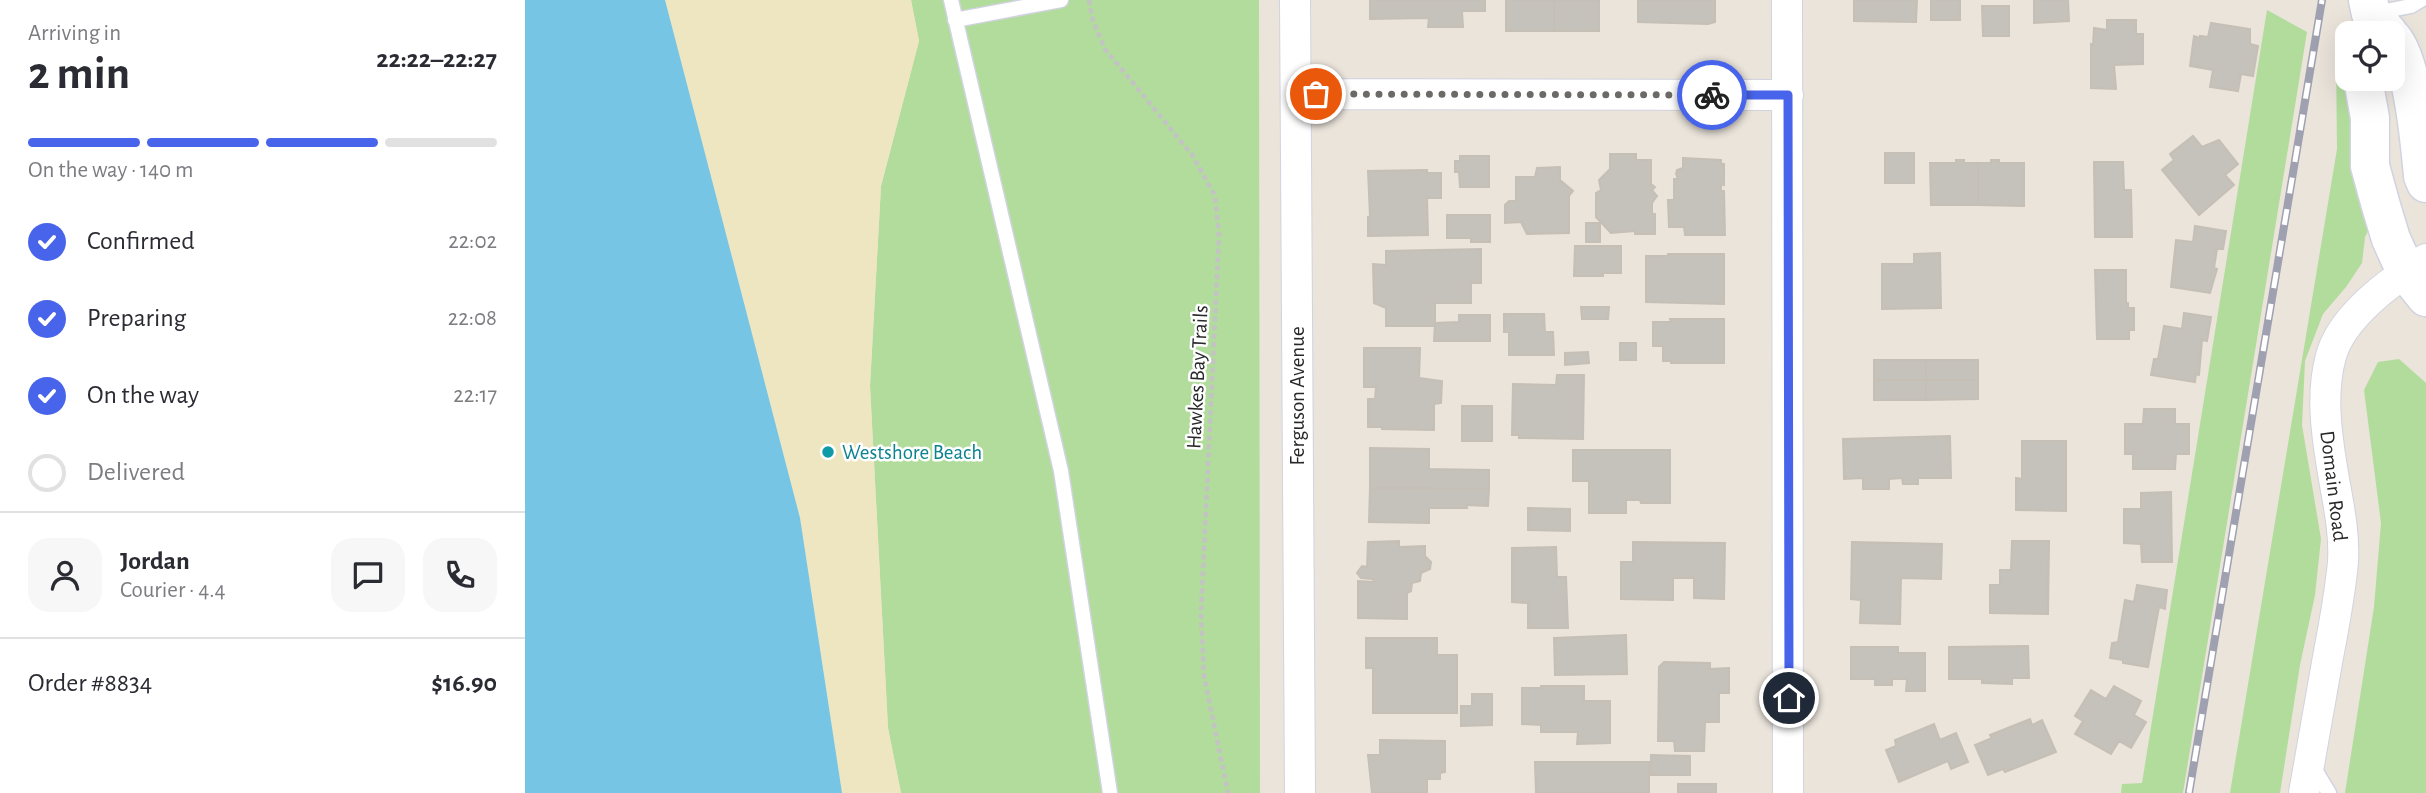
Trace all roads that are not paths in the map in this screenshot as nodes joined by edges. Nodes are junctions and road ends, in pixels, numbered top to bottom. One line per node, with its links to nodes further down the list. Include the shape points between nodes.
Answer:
1 (951, 0): 6 (lane)
2 (1061, 0): 6 (lane)
3 (1294, 0): 10 (street, Ferguson Avenue)
4 (1787, 0): 11 (street)
5 (2421, 0): 7 (lane)
6 (955, 20): 15 (lane, via 1061,471)
7 (2383, 21)
8 (2405, 65): 12 (main road)
9 (2365, 91): 13 (main road, via 2370,166 2391,239)
10 (1296, 94): 11 (street); 16 (street, Ferguson Avenue)
11 (1788, 95): 17 (street)
12 (2426, 183)
13 (2419, 276): 14 (street, Domain Road, via 2357,314 2331,354 2325,409 2343,561)
14 (2310, 761): 18 (street, Domain Road); 19 (lane)
15 (1110, 793)
16 (1300, 793)
17 (1788, 793)
18 (2304, 793)
19 (2329, 793)

